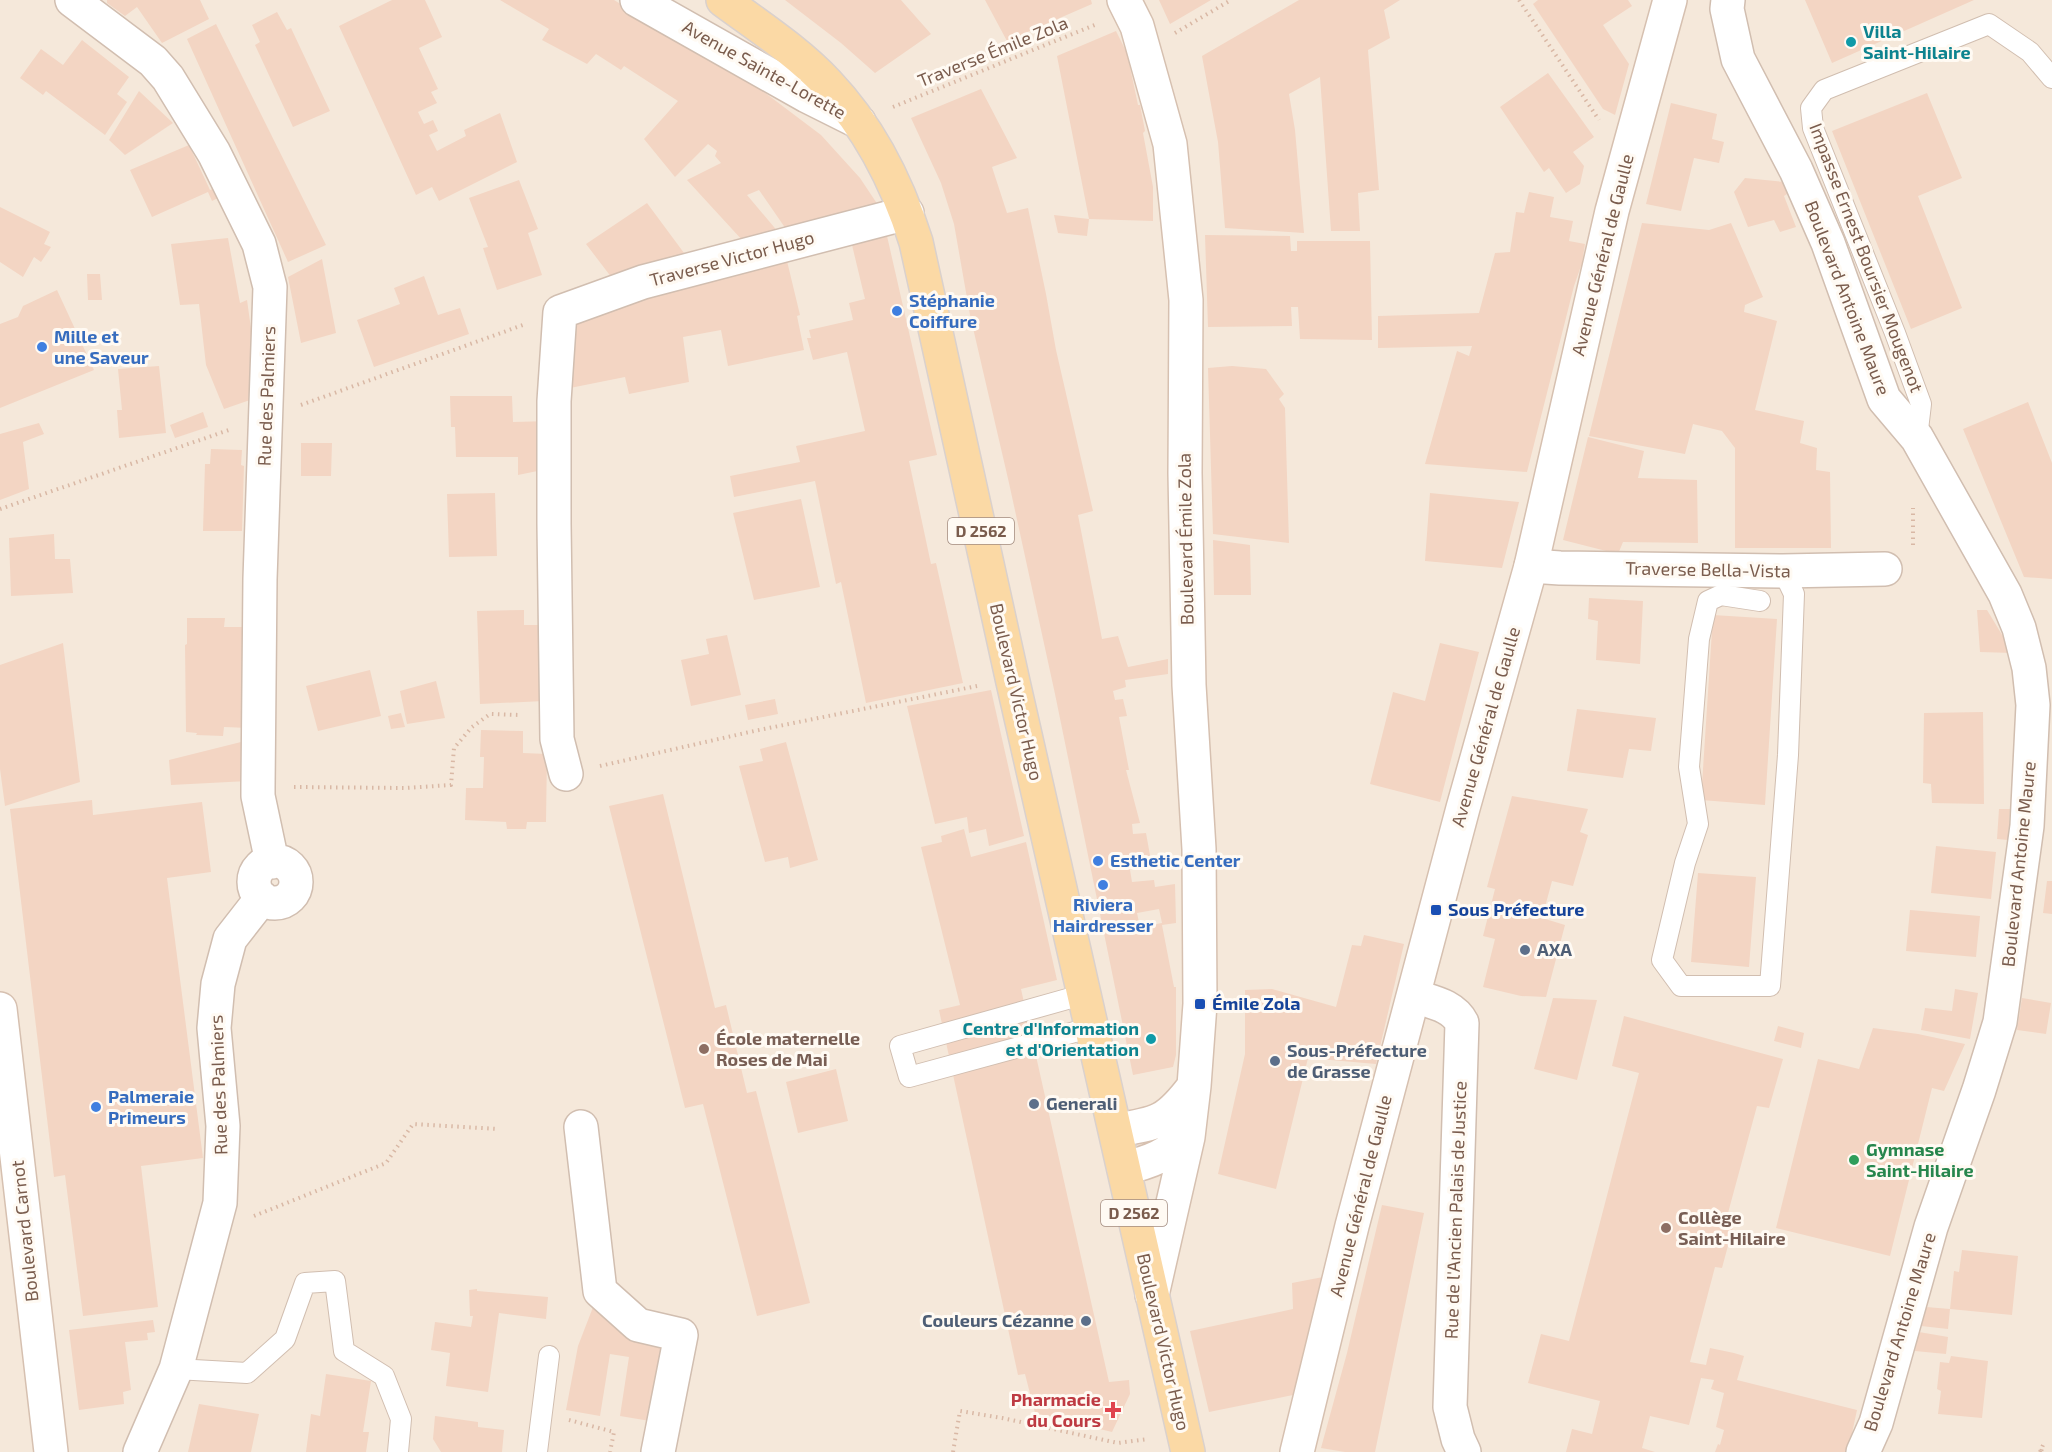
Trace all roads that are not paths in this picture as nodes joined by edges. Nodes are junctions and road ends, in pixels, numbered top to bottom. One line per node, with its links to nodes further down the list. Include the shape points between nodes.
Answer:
1 (72, 0): 27 (street, Rue des Palmiers, via 153,61 168,78 214,153 259,244 270,287 260,579 258,796 272,862 256,875 256,889 262,898 230,939 218,984 214,1028 223,1126 220,1203)
2 (637, 0): 8 (street, Avenue Sainte-Lorette)
3 (723, 0): 8 (main road, Boulevard Victor Hugo / D 2562, via 799,57)
4 (1670, 0): 11 (street, Avenue Général de Gaulle, via 1612,211)
5 (1728, 0): 10 (street, Boulevard Antoine Maure, via 1738,59 1796,170 1828,243 1884,399)
6 (1130, 13): 20 (street, Boulevard Émile Zola, via 1170,144 1185,300 1189,685 1199,861 1200,1004)
7 (2052, 78): 10 (lane, Impasse Ernest Boursier Mougenot, via 2030,52 1989,24 1824,90 1811,108 1813,128 1921,404)
8 (859, 122): 9 (main road, Boulevard Victor Hugo / D 2562)
9 (907, 213): 15 (street, Traverse Victor Hugo, via 643,282 560,312 554,401 554,524 557,739); 16 (main road, Boulevard Victor Hugo / D 2562)
10 (1917, 438): 36 (street, Boulevard Antoine Maure, via 2005,594 2019,628 2033,705 2026,826 2000,1022 1932,1227 1876,1423)
11 (1531, 566): 13 (street, Traverse Bella-Vista); 17 (street, Avenue Général de Gaulle, via 1462,808)
12 (1885, 569): 13 (street, Traverse Bella-Vista)
13 (1783, 571): 14 (lane, via 1794,594 1794,606 1788,755 1770,986 1681,986 1662,960 1698,824 1689,767 1699,639 1708,601 1721,595)
14 (1760, 600)
15 (566, 774)
16 (1085, 994): 19 (main road, Boulevard Victor Hugo / D 2562); 19 (lane, via 900,1046 909,1077)
17 (1414, 996): 34 (street, Avenue Général de Gaulle); 35 (street, Rue de l'Ancien Palais de Justice, via 1451,1009 1462,1023 1450,1407)
18 (0, 1009): 28 (street, Boulevard Carnot)
19 (1093, 1027): 22 (main road, Boulevard Victor Hugo / D 2562)
20 (1194, 1086): 22 (street, via 1164,1119); 23 (street, Boulevard Émile Zola)
21 (581, 1127): 32 (street, via 600,1291 638,1325 681,1335)
22 (1116, 1130): 24 (main road, Boulevard Victor Hugo / D 2562)
23 (1188, 1137): 24 (street, via 1167,1154); 25 (street, Boulevard Émile Zola)
24 (1124, 1168): 25 (main road, Boulevard Victor Hugo / D 2562)
25 (1152, 1295): 33 (main road, Boulevard Victor Hugo / D 2562)
26 (549, 1356): 31 (lane)
27 (176, 1369): 29 (street, Rue des Palmiers); 30 (lane, via 247,1373 285,1339 305,1283 335,1281 344,1351 384,1377 401,1419)
28 (51, 1452)
29 (140, 1452)
30 (398, 1452)
31 (537, 1452)
32 (658, 1452)
33 (1188, 1452)
34 (1297, 1452)
35 (1464, 1452)
36 (1863, 1452)

